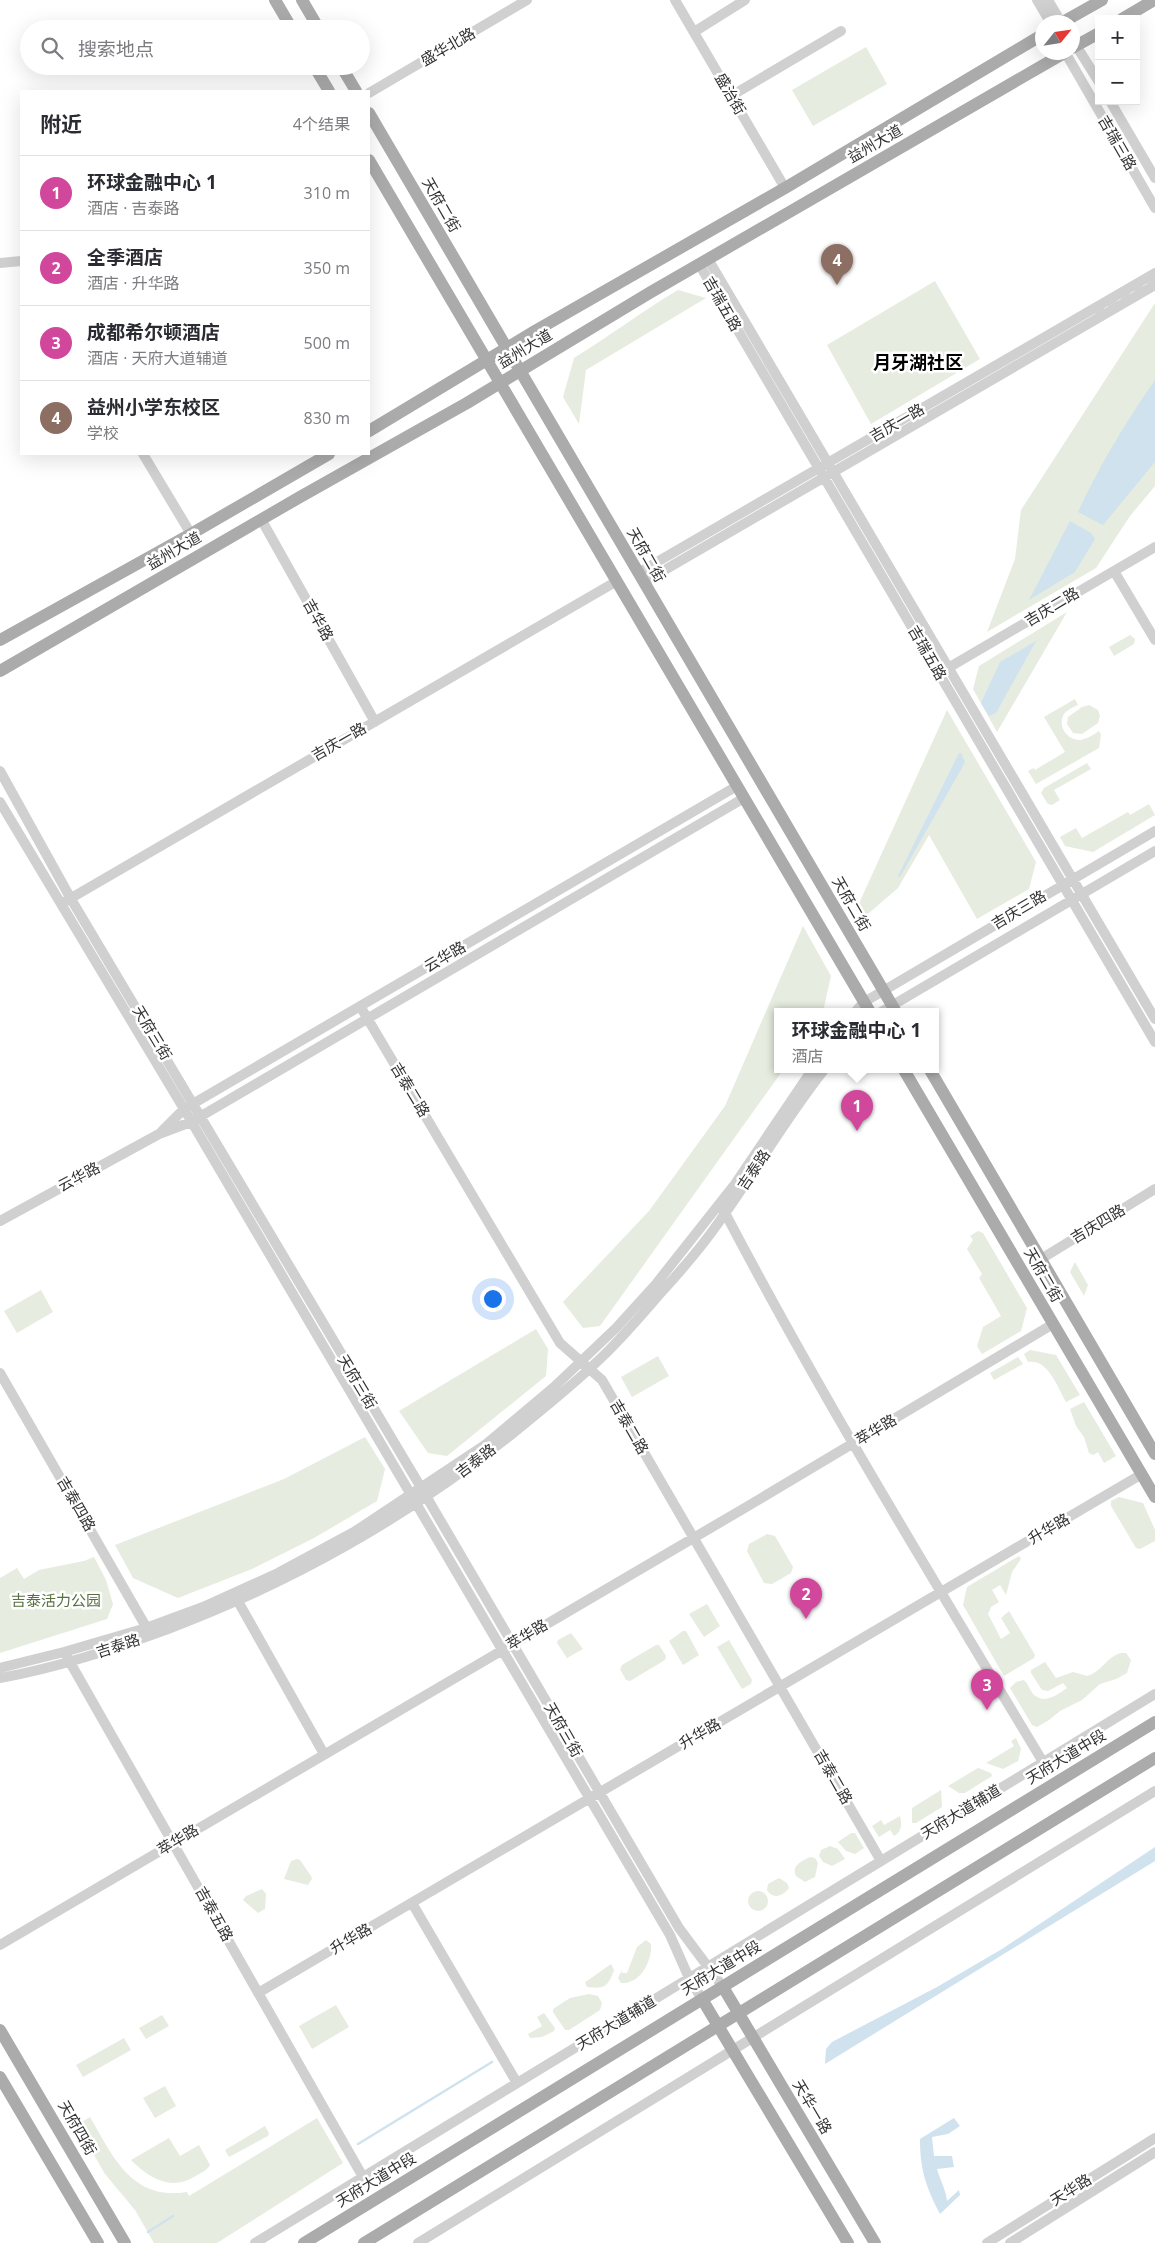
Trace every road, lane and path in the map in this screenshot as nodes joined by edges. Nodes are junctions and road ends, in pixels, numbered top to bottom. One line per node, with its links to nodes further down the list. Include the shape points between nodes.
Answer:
1 (275, 0): 14 (main road)
2 (302, 0): 15 (main road)
3 (526, 0): 29 (street, 盛华北路)
4 (675, 0): 17 (street, 盛治街)
5 (746, 0): 17 (street)
6 (1036, 0): 10 (street)
7 (1048, 0): 11 (street)
8 (1102, 0): 12 (main road)
9 (1154, 0): 13 (main road)
10 (1046, 15)
11 (1058, 15)
12 (1075, 15)
13 (1129, 15)
14 (287, 20)
15 (314, 20)
16 (841, 31): 30 (street)
17 (694, 32): 30 (street, 盛治街)
18 (1095, 35): 20 (main road)
19 (1035, 39): 35 (main road, 益州大道)
20 (1080, 41)
21 (1080, 53): 26 (street)
22 (1053, 60): 38 (main road, 益州大道)
23 (1069, 60): 36 (street, 吉瑞三路)
24 (319, 75): 27 (main road)
25 (346, 75): 28 (main road)
26 (1095, 76)
27 (327, 90)
28 (355, 90)
29 (370, 92)
30 (731, 96): 35 (street, 盛治街)
31 (1112, 105): 34 (street, 吉瑞三路)
32 (370, 116): 42 (main road, 天府二街)
33 (370, 162): 43 (main road)
34 (1155, 178)
35 (785, 188): 42 (main road, 益州大道)
36 (1155, 208)
37 (20, 261): 39 (street)
38 (703, 262): 44 (main road, 益州大道); 49 (street, 吉瑞五路)
39 (0, 263)
40 (1155, 273): 49 (street, 吉庆一路)
41 (1155, 285): 49 (street, 吉庆一路)
42 (507, 349): 43 (main road, 益州大道); 44 (main road, 天府二街)
43 (487, 361): 45 (main road); 46 (main road, 益州大道)
44 (520, 372): 45 (main road, 益州大道); 54 (main road, 天府二街)
45 (500, 384): 50 (main road, 益州大道); 55 (main road)
46 (370, 430)
47 (144, 455): 51 (street)
48 (327, 455): 51 (main road, 益州大道)
49 (826, 470): 54 (street, 吉庆一路); 58 (street, 吉瑞五路); 68 (street, 吉瑞五路)
50 (261, 519): 59 (main road, 益州大道); 60 (street, 吉华路)
51 (191, 534): 56 (main road, 益州大道)
52 (1155, 547): 53 (street, 吉庆二路)
53 (1114, 571): 57 (street); 58 (street, 吉庆二路)
54 (641, 577): 73 (main road, 天府二街)
55 (617, 582): 60 (street, 吉庆一路); 62 (main road)
56 (0, 640)
57 (1155, 640)
58 (948, 668): 67 (street, 吉瑞五路)
59 (0, 671)
60 (375, 722): 70 (street, 吉庆一路)
61 (0, 772): 70 (street, 天府三街)
62 (737, 786): 63 (main road); 74 (street, 云华路)
63 (744, 798): 75 (main road); 78 (street, 云华路)
64 (0, 802): 72 (street, 天府三街)
65 (1155, 831): 67 (street, 吉庆三路)
66 (1155, 851): 69 (street, 吉庆三路)
67 (1072, 879): 68 (street, 吉庆三路); 69 (street, 吉瑞五路)
68 (1063, 885): 71 (street, 吉瑞五路); 73 (street, 吉庆三路)
69 (1082, 894): 71 (street, 吉庆三路); 79 (street, 吉瑞五路)
70 (71, 898): 72 (street, 吉庆一路); 85 (street, 天府三街)
71 (1072, 900): 77 (street, 吉庆三路); 80 (street, 吉瑞五路)
72 (62, 904): 86 (street, 天府三街)
73 (883, 990): 75 (street); 76 (main road, 天府二街)
74 (360, 1006): 78 (street, 吉泰二路); 85 (street, 云华路)
75 (867, 1007)
76 (889, 1008)
77 (893, 1008)
78 (367, 1018): 87 (street, 云华路); 95 (street, 吉泰二路, via 560,1343)
79 (1155, 1019)
80 (1155, 1042)
81 (810, 1073): 91 (street, 吉泰路)
82 (822, 1073): 91 (street, 吉泰路)
83 (906, 1073): 94 (main road, 天府二街)
84 (932, 1073): 93 (main road, 天府二街)
85 (195, 1105): 86 (street, 云华路); 87 (street, 天府三街)
86 (184, 1110): 88 (street, 天府三街); 89 (street, 云华路)
87 (201, 1116): 88 (street, 云华路); 101 (street, 天府三街)
88 (191, 1122): 89 (street, 云华路); 103 (street, 天府三街)
89 (159, 1134): 92 (street, 云华路)
90 (1155, 1189): 93 (street, 吉庆四路)
91 (723, 1208): 95 (street, 吉泰路, via 616,1328); 96 (street, 吉泰路, via 660,1294); 98 (street, via 781,1319)
92 (0, 1221)
93 (1041, 1259): 99 (main road, 天府二街)
94 (1053, 1324): 98 (street, 萃华路); 100 (main road, 天府二街)
95 (580, 1362): 96 (street, 吉泰二路); 101 (street, 吉泰路, via 485,1445)
96 (589, 1369): 101 (street, 吉泰路, via 469,1468); 104 (street, 吉泰二路, via 602,1380)
97 (0, 1373): 107 (street, 吉泰四路)
98 (853, 1444): 104 (street, 萃华路); 105 (street)
99 (1155, 1454)
100 (1142, 1474): 102 (main road, 天府二街); 105 (street, 升华路)
101 (424, 1492): 103 (street, 吉泰路); 108 (street, 天府三街)
102 (1155, 1497)
103 (414, 1498): 106 (street, 吉泰路, via 366,1536 286,1578); 109 (street, 天府三街)
104 (693, 1537): 108 (street, 萃华路); 113 (street, 吉泰二路)
105 (941, 1592): 113 (street, 升华路); 118 (street)
106 (235, 1597): 107 (street, 吉泰路); 116 (street)
107 (149, 1631): 110 (street, 吉泰路)
108 (512, 1643): 109 (street, 萃华路); 119 (street, 天府三街)
109 (502, 1649): 116 (street, 萃华路); 121 (street, 天府三街)
110 (67, 1657): 111 (street, 吉泰路); 112 (street, 吉泰路); 122 (street, 吉泰五路)
111 (0, 1668)
112 (0, 1678)
113 (780, 1686): 119 (street, 升华路); 123 (street, 吉泰二路)
114 (1155, 1694): 118 (street, 天府大道辅道)
115 (1155, 1722): 128 (main road, 天府大道中段)
116 (324, 1754): 122 (street, 萃华路)
117 (1155, 1758): 131 (main road)
118 (1043, 1762): 123 (street, 天府大道辅道)
119 (600, 1792): 121 (street, 升华路); 126 (street, 天府三街, via 679,1928)
120 (1155, 1792): 134 (street)
121 (590, 1798): 124 (street, 升华路); 127 (street, 天府三街, via 670,1935)
122 (174, 1843): 125 (street, 萃华路); 129 (street, 吉泰五路)
123 (881, 1861): 126 (street, 天府大道辅道)
124 (412, 1903): 129 (street, 升华路); 137 (street)
125 (0, 1945)
126 (708, 1966): 127 (street, 天府大道辅道); 128 (street, 天府三街)
127 (689, 1978): 130 (street, 天府三街); 137 (street, 天府大道辅道)
128 (723, 1987): 130 (main road, 天府大道中段); 131 (main road, 天华一路)
129 (258, 1993): 140 (street, 吉泰五路)
130 (702, 1999): 132 (main road); 144 (main road, 天府大道中段)
131 (738, 2014): 132 (main road); 134 (main road, 天华一路)
132 (718, 2026): 135 (main road); 145 (main road)
133 (0, 2030): 142 (main road, 天府四街)
134 (753, 2038): 135 (street); 148 (main road, 天华一路)
135 (732, 2051): 146 (street); 147 (main road)
136 (0, 2076): 141 (main road)
137 (517, 2083): 140 (street, 天府大道辅道)
138 (1155, 2138): 149 (street, 天华路)
139 (1155, 2152): 150 (street, 天华路)
140 (363, 2178): 143 (street, 天府大道辅道)
141 (98, 2243)
142 (125, 2243)
143 (255, 2243)
144 (304, 2243)
145 (364, 2243)
146 (418, 2243)
147 (848, 2243)
148 (875, 2243)
149 (987, 2243)
150 (1010, 2243)

